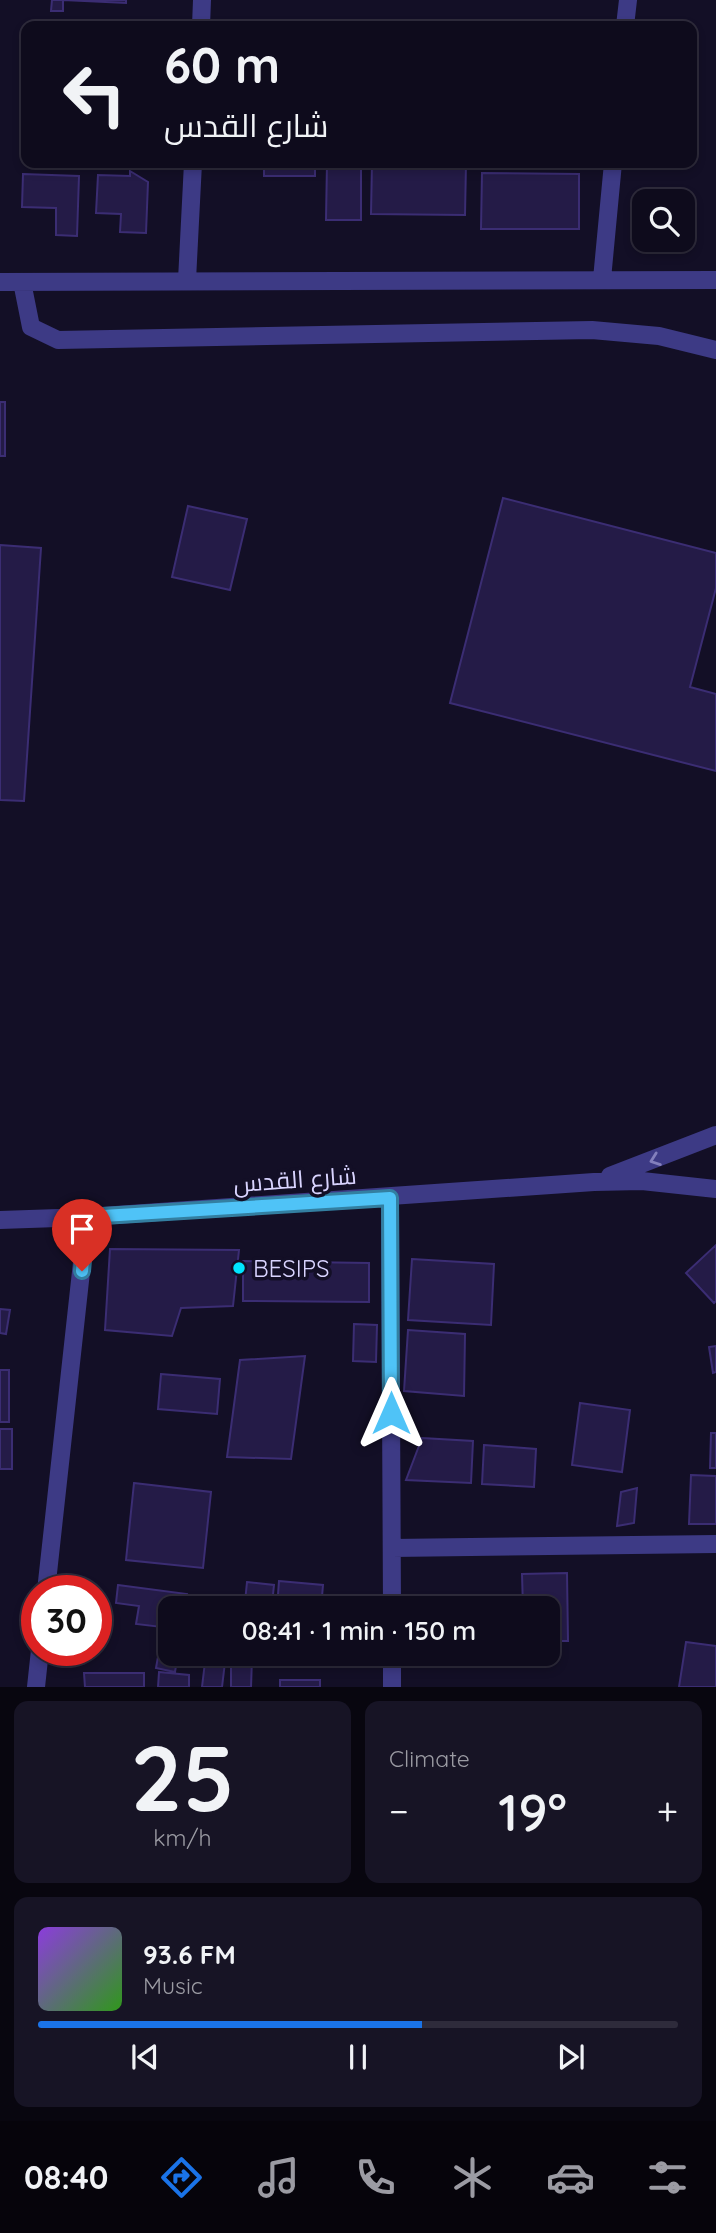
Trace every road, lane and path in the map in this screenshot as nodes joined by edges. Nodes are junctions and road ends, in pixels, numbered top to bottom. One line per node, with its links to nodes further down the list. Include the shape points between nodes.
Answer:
1 (202, 0): 3 (street)
2 (628, 0): 4 (street)
3 (201, 21)
4 (626, 21)
5 (194, 168): 8 (street)
6 (613, 168): 7 (street)
7 (602, 279): 8 (street); 9 (street)
8 (187, 280): 11 (street)
9 (716, 280)
10 (0, 282): 11 (street)
11 (22, 282): 12 (street, via 31,327 58,340 592,330 659,336)
12 (716, 350)
13 (716, 1136): 14 (street, one-way to 14)
14 (594, 1182): 15 (street, via 642,1181); 16 (street, شارع القدس)
15 (716, 1189)
16 (390, 1198): 17 (street, شارع القدس); 20 (street)
17 (87, 1217): 18 (street, شارع القدس); 21 (street)
18 (0, 1220)
19 (716, 1544): 20 (street)
20 (392, 1548): 22 (street)
21 (48, 1575)
22 (392, 1596)
23 (38, 1666): 25 (street)
24 (392, 1666): 26 (street)
25 (36, 1687)
26 (392, 1687)

